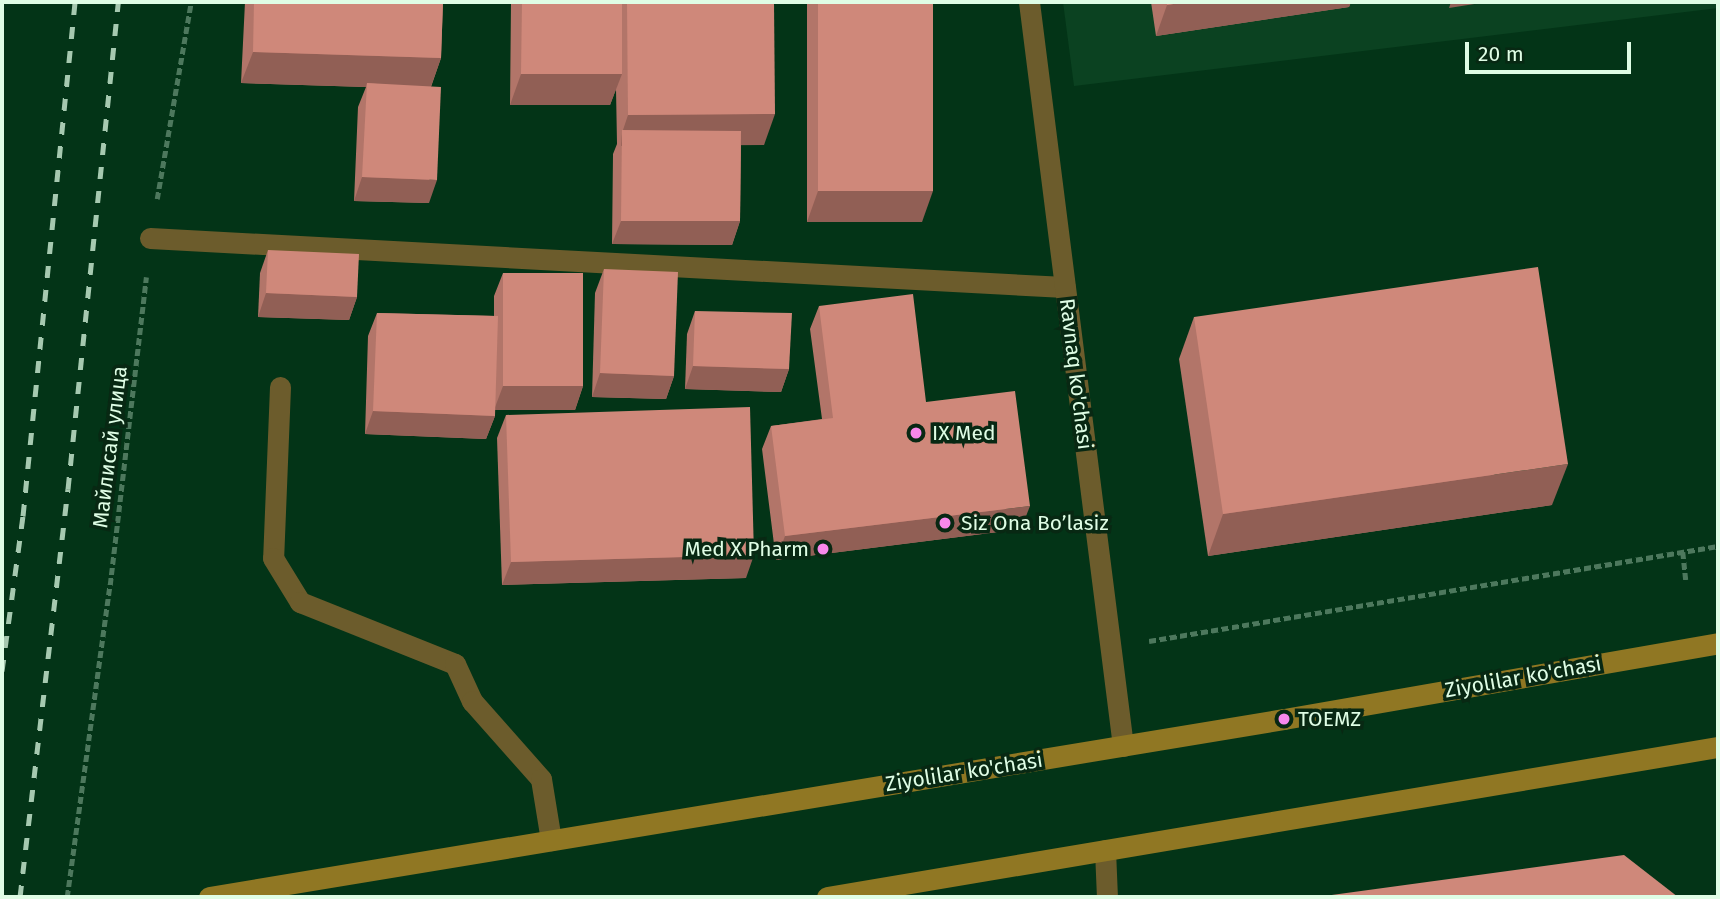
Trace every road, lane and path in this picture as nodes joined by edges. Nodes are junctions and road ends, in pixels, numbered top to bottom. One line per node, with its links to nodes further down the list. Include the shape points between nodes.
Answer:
1 (191, 2): 3 (path, Майлисай улица)
2 (1029, 2): 4 (street, Ravnaq ko'chasi)
3 (150, 238): 4 (street); 15 (path, Майлисай улица, via 110,585)
4 (1065, 287): 10 (street, Ravnaq ko'chasi)
5 (280, 387): 13 (street, via 273,558 300,602 455,664 472,701 541,779)
6 (1718, 546): 7 (path)
7 (1683, 552): 8 (path); 10 (path)
8 (1686, 580)
9 (1718, 643): 11 (main road, Ziyolilar ko'chasi)
10 (1111, 647): 11 (street, Ravnaq ko'chasi)
11 (1123, 746): 13 (main road, Ziyolilar ko'chasi)
12 (1718, 747): 14 (main road)
13 (551, 840): 16 (main road, Ziyolilar ko'chasi)
14 (1105, 850): 17 (main road); 18 (street)
15 (67, 897)
16 (209, 897)
17 (827, 897)
18 (1107, 897)

